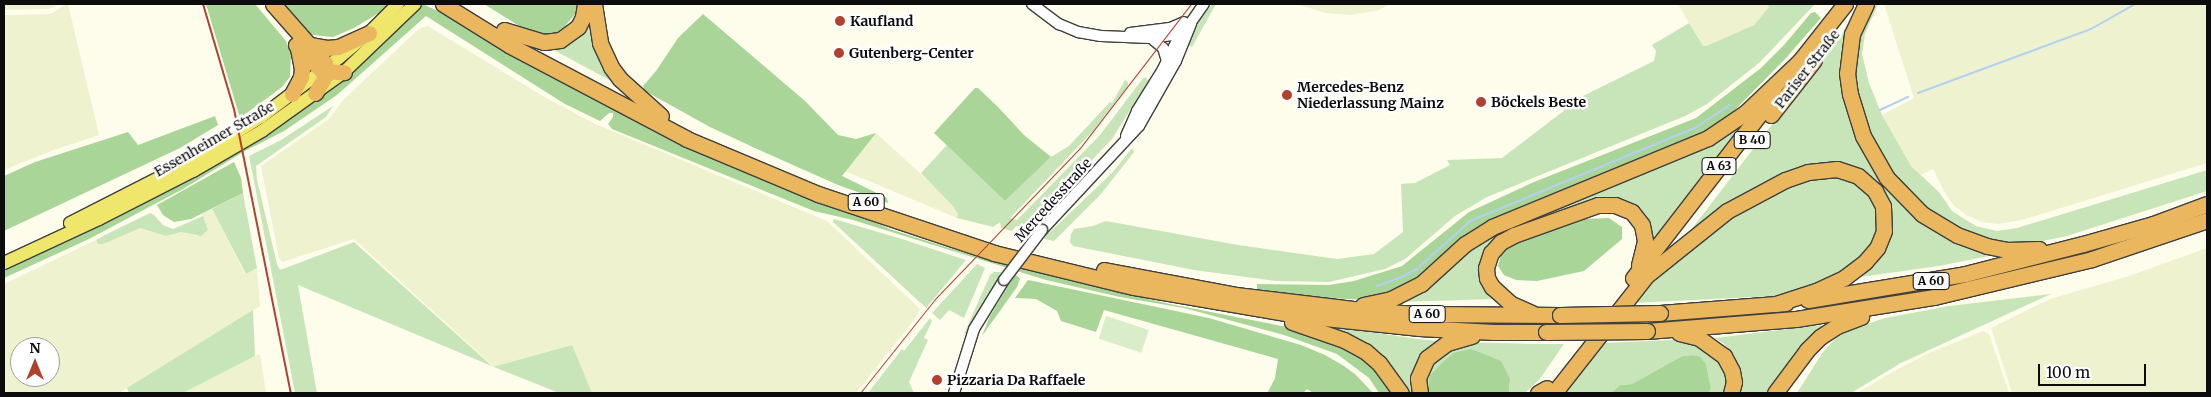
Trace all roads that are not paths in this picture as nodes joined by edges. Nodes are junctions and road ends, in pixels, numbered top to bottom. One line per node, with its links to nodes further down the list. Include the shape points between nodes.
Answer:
1 (265, 4): 21 (highway)
2 (273, 4): 21 (highway)
3 (398, 4): 17 (main road, Essenheimer Straße)
4 (415, 4): 26 (main road, Essenheimer Straße)
5 (443, 4): 40 (highway, A 60, via 509,45 633,112 687,139 818,194 937,235 1076,275)
6 (462, 4): 15 (highway, A 60)
7 (585, 4): 15 (highway, via 578,27 560,40 538,41)
8 (594, 4): 29 (highway, via 600,43 611,67)
9 (1032, 4): 19 (street, via 1069,28)
10 (1845, 4): 23 (highway, Pariser Straße)
11 (1857, 4): 36 (highway, Pariser Straße / B 40)
12 (1866, 4): 33 (highway, via 1852,34 1847,73 1850,94 1863,136 1875,160 1903,197 1946,230 1987,246 2026,250)
13 (1203, 6): 14 (street)
14 (1191, 22): 16 (street); 18 (street, Mercedesstraße); 22 (street, Mercedesstraße)
15 (504, 30): 29 (highway, A 60)
16 (1163, 30): 18 (street); 19 (street)
17 (369, 33): 21 (highway, via 338,47); 25 (main road, Essenheimer Straße)
18 (1177, 35): 20 (street); 22 (street); 24 (street, Mercedesstraße)
19 (1112, 36): 20 (street)
20 (1151, 38): 24 (street, via 1163,48)
21 (303, 45): 25 (highway, via 321,56); 28 (highway, via 301,77)
22 (1180, 54): 30 (street, Mercedesstraße, via 1146,116)
23 (1802, 59): 36 (highway, A 63); 38 (highway, via 1745,112 1708,138 1492,227 1474,237 1421,284 1404,294 1367,304)
24 (1167, 61): 30 (street, Mercedesstraße, via 1137,111)
25 (325, 70): 26 (highway); 27 (highway); 28 (main road, Essenheimer Straße)
26 (344, 72): 27 (main road, Essenheimer Straße)
27 (315, 93): 35 (main road, Essenheimer Straße, via 262,131 193,171)
28 (292, 94): 34 (main road, Essenheimer Straße, via 186,164)
29 (661, 116): 38 (highway, A 60, via 776,168 873,205 956,231 1148,280)
30 (1125, 139): 45 (street, Mercedesstraße, bridge, via 1042,230 1004,280 974,329)
31 (2207, 204): 33 (highway, A 60)
32 (2207, 220): 37 (highway, A 60, via 2092,258)
33 (2083, 244): 39 (highway, A 60, via 1955,276)
34 (4, 254)
35 (4, 263)
36 (1641, 274): 39 (highway, via 1727,211 1785,180 1823,169 1837,169 1858,176 1875,191 1883,206 1885,222 1877,248 1844,278); 41 (highway, via 1645,232 1632,212 1615,205 1588,208 1501,242 1487,262 1486,272 1492,287 1523,310); 44 (highway, A 63)
37 (1934, 297): 42 (highway, A 60, via 1813,317); 49 (highway, via 1837,326 1807,350)
38 (1304, 304): 41 (highway, A 60, via 1419,314)
39 (1776, 304): 41 (highway, A 60, bridge, via 1660,313)
40 (1256, 309): 43 (highway, A 60, via 1386,326); 46 (highway, via 1328,333 1365,351 1379,363)
41 (1556, 316)
42 (1665, 330): 43 (highway, A 60, bridge); 48 (highway, via 1698,338 1724,356 1732,371)
43 (1494, 332): 47 (highway, via 1455,340 1433,352 1419,373)
44 (1551, 390)
45 (954, 393)
46 (1401, 393)
47 (1420, 393)
48 (1731, 393)
49 (1775, 393)

